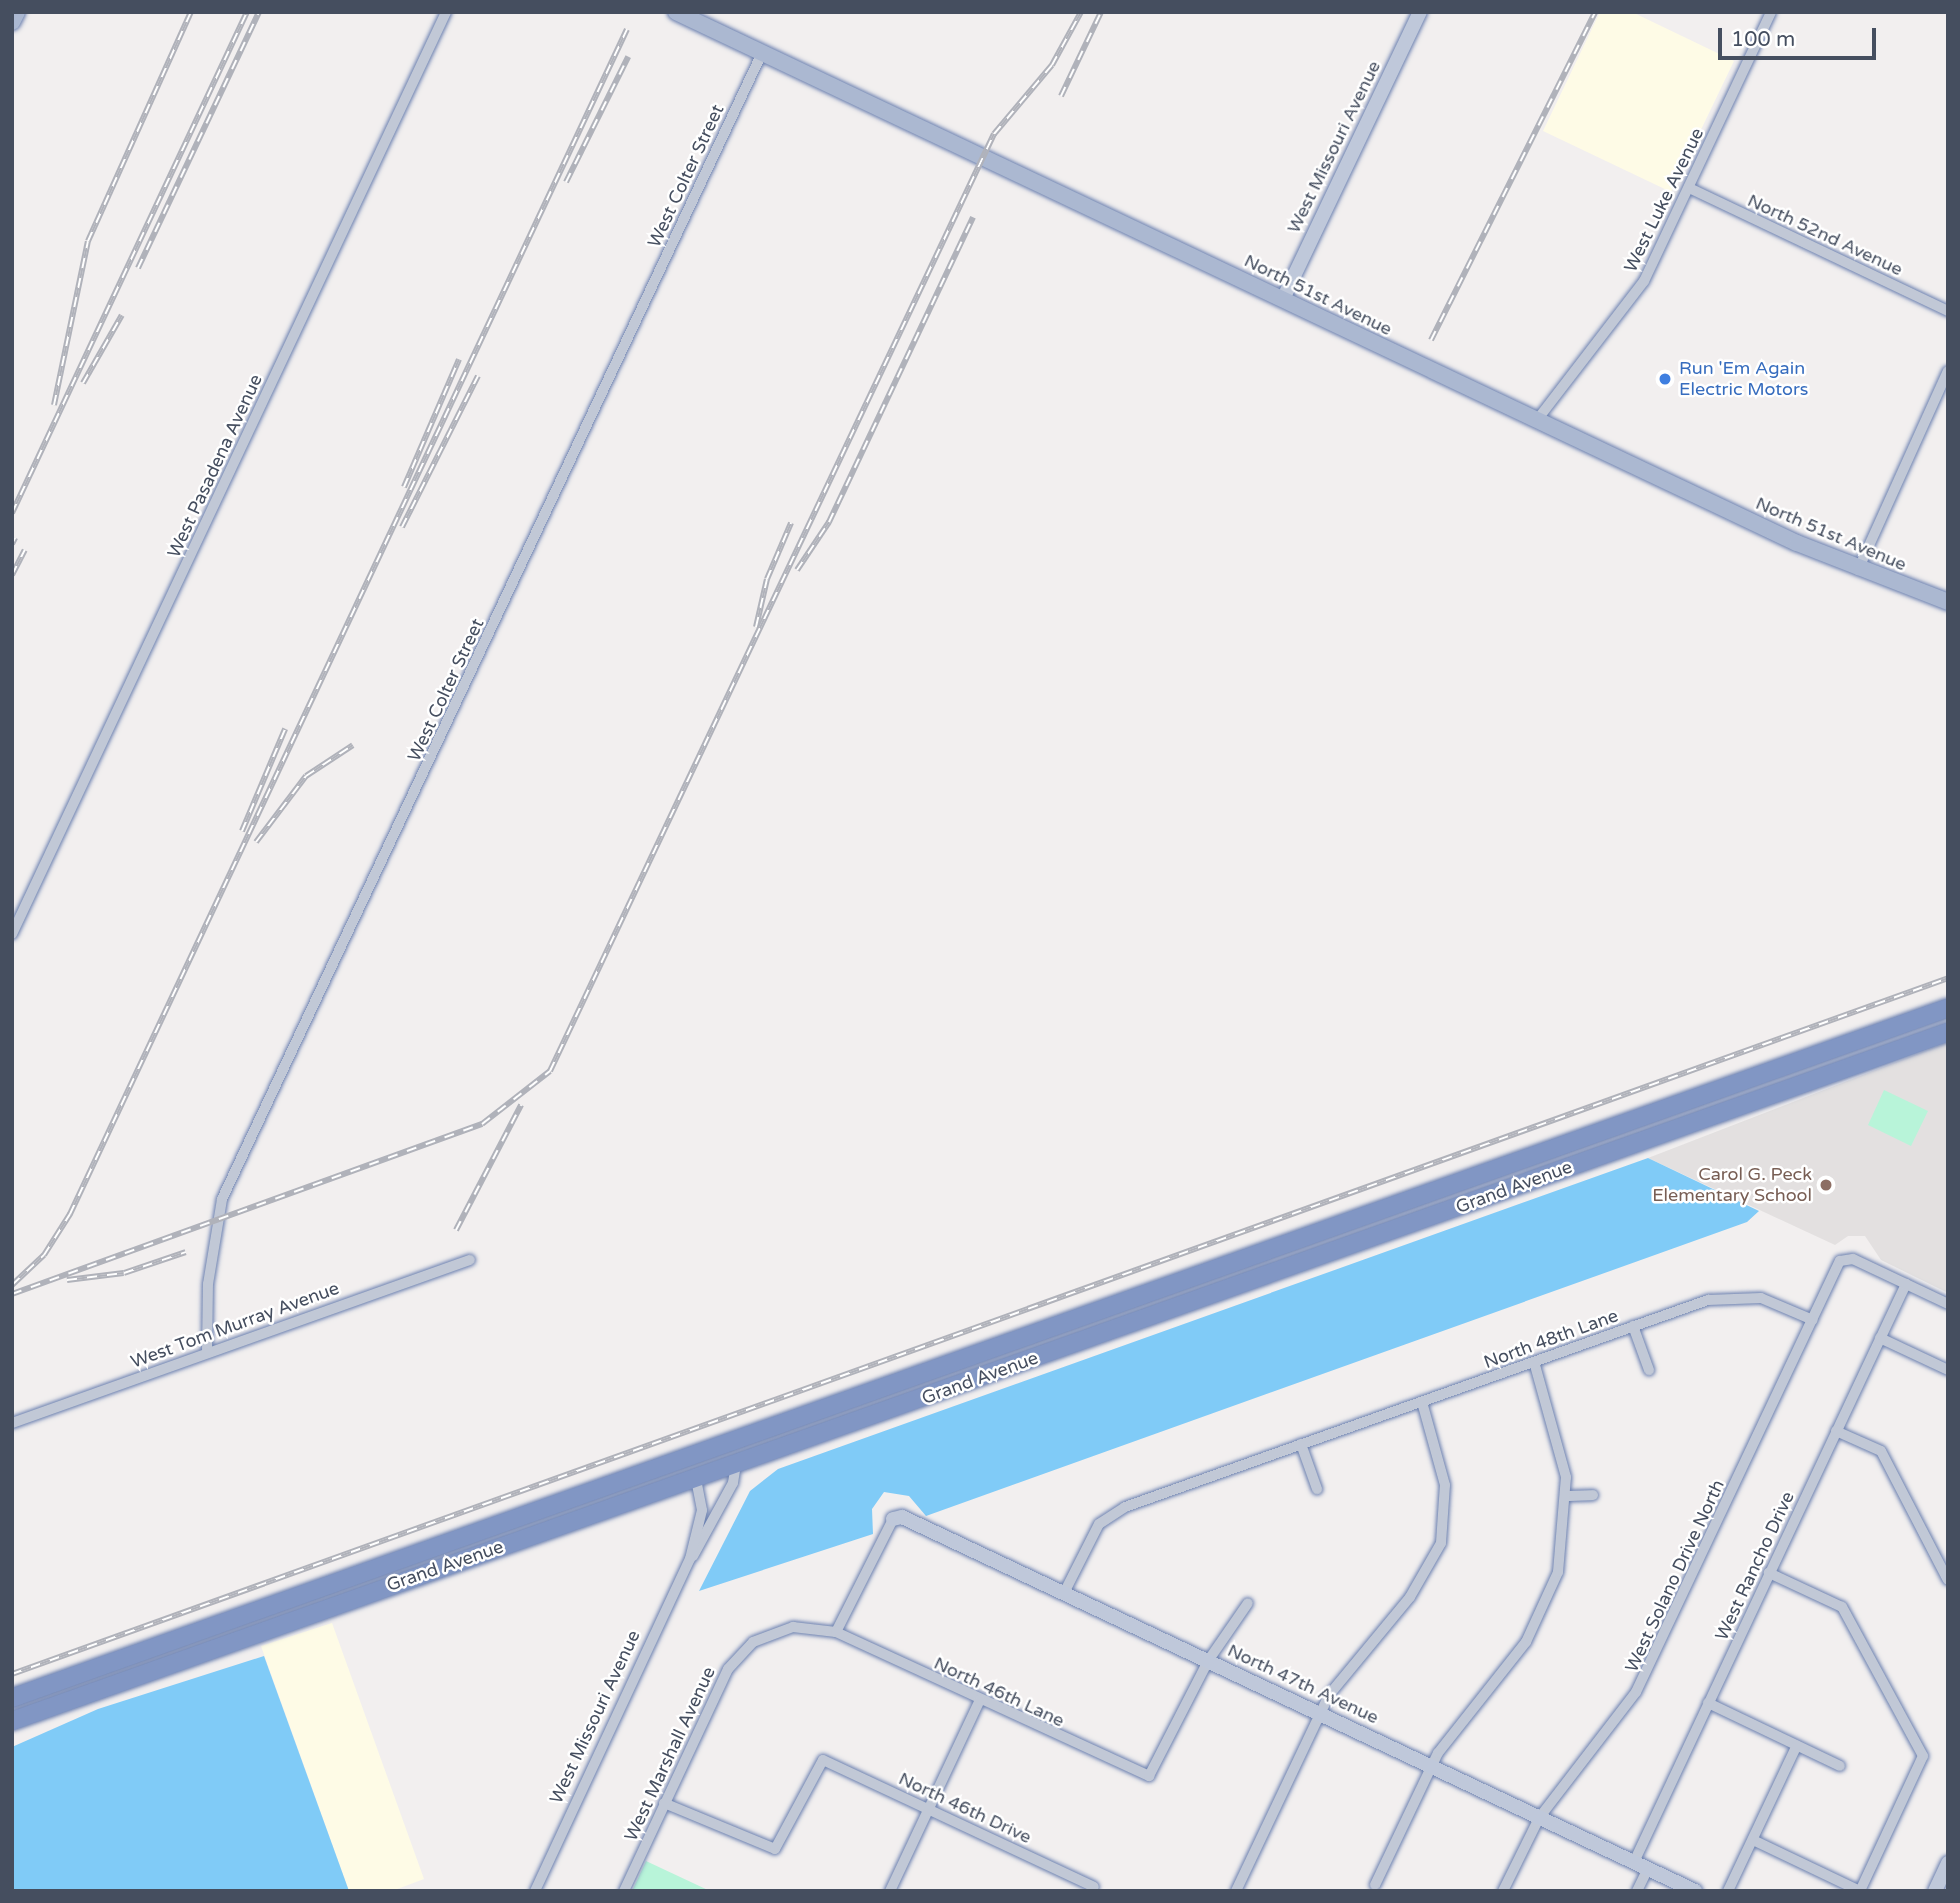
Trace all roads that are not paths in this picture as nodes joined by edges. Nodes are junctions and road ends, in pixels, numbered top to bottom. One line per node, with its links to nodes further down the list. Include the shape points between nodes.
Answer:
1 (17, 12): 6 (main road)
2 (446, 12): 17 (street, West Pasadena Avenue)
3 (676, 12): 7 (main road, North 51st Avenue)
4 (1420, 12): 9 (street, West Missouri Avenue)
5 (1771, 12): 8 (street, West Luke Avenue)
6 (12, 22)
7 (762, 52): 9 (main road, North 51st Avenue); 26 (street, West Colter Street, via 222,1199 208,1284)
8 (1689, 188): 10 (street, North 52nd Avenue); 14 (street, West Luke Avenue, via 1644,281)
9 (1283, 299): 14 (main road, North 51st Avenue)
10 (1948, 311)
11 (1948, 371): 13 (street)
12 (1948, 381): 13 (street)
13 (1939, 390): 15 (street)
14 (1537, 420): 15 (main road, North 51st Avenue)
15 (1858, 569): 16 (main road, North 51st Avenue)
16 (1948, 602)
17 (12, 934)
18 (1948, 1008): 31 (highway, Grand Avenue)
19 (1948, 1032): 35 (highway, Grand Avenue)
20 (470, 1259): 26 (street, West Tom Murray Avenue)
21 (1906, 1284): 22 (street); 23 (street, West Solano Drive North, via 1846,1258); 25 (street, West Rancho Drive)
22 (1948, 1304)
23 (1813, 1320): 24 (street, North 48th Lane, via 1761,1298 1727,1296); 58 (street, West Solano Drive North, via 1636,1692)
24 (1633, 1326): 27 (street, North 48th Lane); 28 (street)
25 (1880, 1338): 29 (street); 33 (street, West Rancho Drive)
26 (207, 1353): 32 (street, West Tom Murray Avenue)
27 (1534, 1362): 30 (street, North 48th Lane); 39 (street, via 1556,1428)
28 (1649, 1370)
29 (1948, 1370)
30 (1422, 1402): 34 (street, North 48th Lane); 51 (street, via 1445,1485 1441,1543 1410,1597)
31 (800, 1419): 36 (highway, via 782,1435 706,1462); 48 (highway, Grand Avenue)
32 (12, 1423)
33 (1836, 1431): 42 (street, West Rancho Drive); 43 (street, via 1881,1451)
34 (1301, 1444): 37 (street); 44 (street, North 48th Lane, via 1112,1512 1092,1534)
35 (736, 1465): 36 (highway, Grand Avenue); 41 (street, West Missouri Avenue, via 706,1538)
36 (696, 1479): 41 (street, West Missouri Avenue, via 702,1510); 52 (highway, Grand Avenue)
37 (1317, 1489)
38 (1593, 1495): 39 (street)
39 (1567, 1496): 54 (street, via 1558,1572 1535,1627)
40 (893, 1519): 44 (street, North 47th Avenue, via 902,1517); 46 (street)
41 (690, 1559): 64 (street, West Missouri Avenue)
42 (1769, 1573): 50 (street, West Rancho Drive); 72 (street, via 1842,1607 1923,1756)
43 (1948, 1580)
44 (1064, 1593): 47 (street, North 47th Avenue)
45 (1248, 1603): 47 (street)
46 (836, 1632): 49 (street, North 46th Lane); 56 (street, West Marshall Avenue, via 793,1628 738,1654)
47 (1208, 1661): 49 (street, North 46th Lane, via 1149,1776); 51 (street, North 47th Avenue)
48 (12, 1698)
49 (980, 1700): 57 (street)
50 (1708, 1703): 53 (street); 61 (street, West Rancho Drive)
51 (1318, 1713): 54 (street, North 47th Avenue); 67 (street)
52 (12, 1721)
53 (1797, 1745): 55 (street); 59 (street)
54 (1431, 1766): 58 (street, North 47th Avenue); 62 (street)
55 (1840, 1766)
56 (664, 1803): 57 (street, North 46th Drive, via 775,1849 823,1760); 65 (street, West Marshall Avenue)
57 (929, 1809): 63 (street, North 46th Drive); 66 (street)
58 (1539, 1818): 61 (street, North 47th Avenue); 68 (street, West Solano Drive North)
59 (1753, 1840): 71 (street); 72 (street)
60 (1948, 1863): 73 (street)
61 (1641, 1865): 69 (street, West Rancho Drive); 70 (street, North 47th Avenue)
62 (1375, 1885)
63 (1094, 1886)
64 (535, 1891)
65 (624, 1891)
66 (890, 1891)
67 (1236, 1891)
68 (1503, 1891)
69 (1637, 1891)
70 (1695, 1891)
71 (1728, 1891)
72 (1860, 1891)
73 (1935, 1891)

